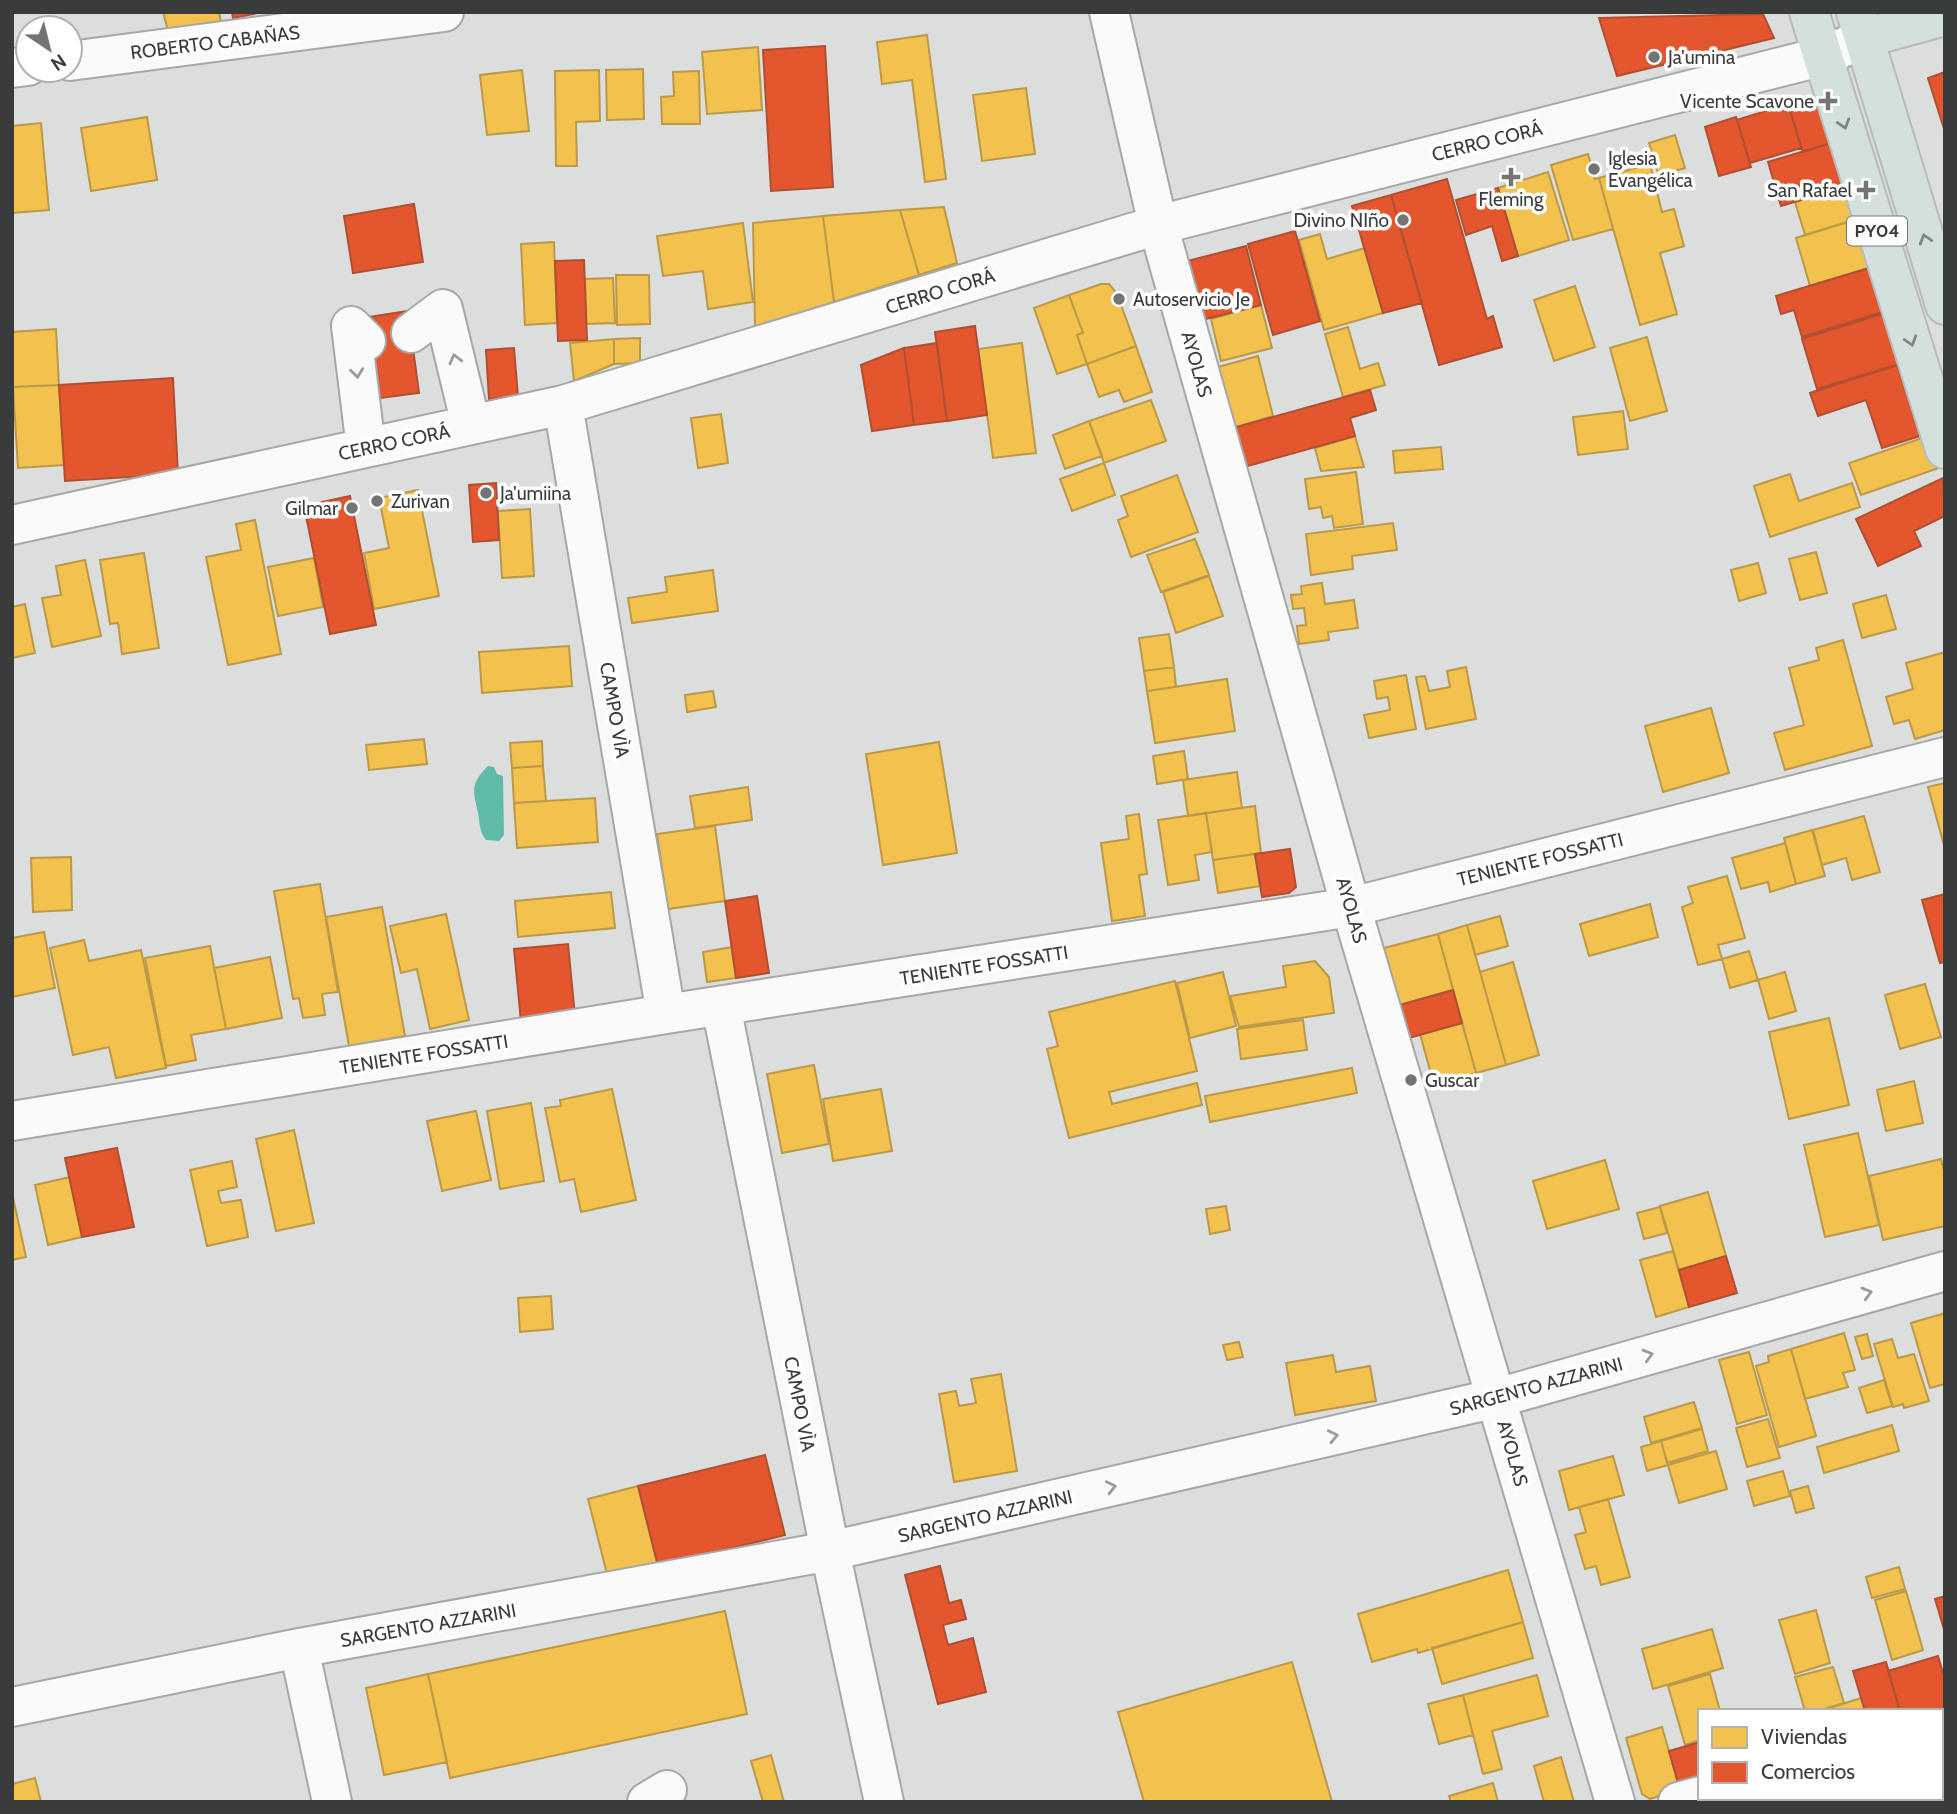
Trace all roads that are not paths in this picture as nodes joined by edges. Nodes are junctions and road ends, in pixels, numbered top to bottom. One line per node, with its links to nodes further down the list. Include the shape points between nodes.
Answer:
1 (444, 12): 7 (street, ROBERTO CABAÑAS)
2 (1109, 12): 8 (street, AYOLAS)
3 (1808, 12): 6 (main road, PY04)
4 (1945, 16): 5 (main road)
5 (1860, 25): 6 (street, CERRO CORÁ); 9 (main road, PY04, one-way to 5)
6 (1824, 56): 8 (street, CERRO CORÁ); 15 (main road, PY04, one-way to 15)
7 (84, 59)
8 (1158, 225): 12 (street, CERRO CORÁ); 18 (street, AYOLAS)
9 (1945, 304)
10 (411, 333): 13 (street, one-way to 10, via 443,309)
11 (366, 341): 14 (street, one-way to 14, via 351,326)
12 (563, 405): 13 (street, CERRO CORÁ); 20 (street, CAMPO VÌA)
13 (471, 425): 14 (street, CERRO CORÁ)
14 (366, 448): 16 (street, CERRO CORÁ)
15 (1945, 449)
16 (12, 525)
17 (1945, 757): 18 (street, TENIENTE FOSSATTI)
18 (1351, 907): 19 (street, TENIENTE FOSSATTI); 23 (street, AYOLAS)
19 (721, 1006): 20 (street, TENIENTE FOSSATTI); 24 (street, CAMPO VÌA)
20 (666, 1014): 21 (street, TENIENTE FOSSATTI)
21 (12, 1121)
22 (1945, 1271): 23 (street, SARGENTO AZZARINI, one-way to 22)
23 (1497, 1398): 24 (street, SARGENTO AZZARINI, one-way to 23); 30 (street, AYOLAS)
24 (830, 1551): 25 (street, SARGENTO AZZARINI); 29 (street, CAMPO VÌA)
25 (299, 1648): 26 (street, SARGENTO AZZARINI); 28 (street)
26 (12, 1707)
27 (1698, 1797): 31 (street)
28 (332, 1802)
29 (884, 1802)
30 (1615, 1802)
31 (1678, 1802)

